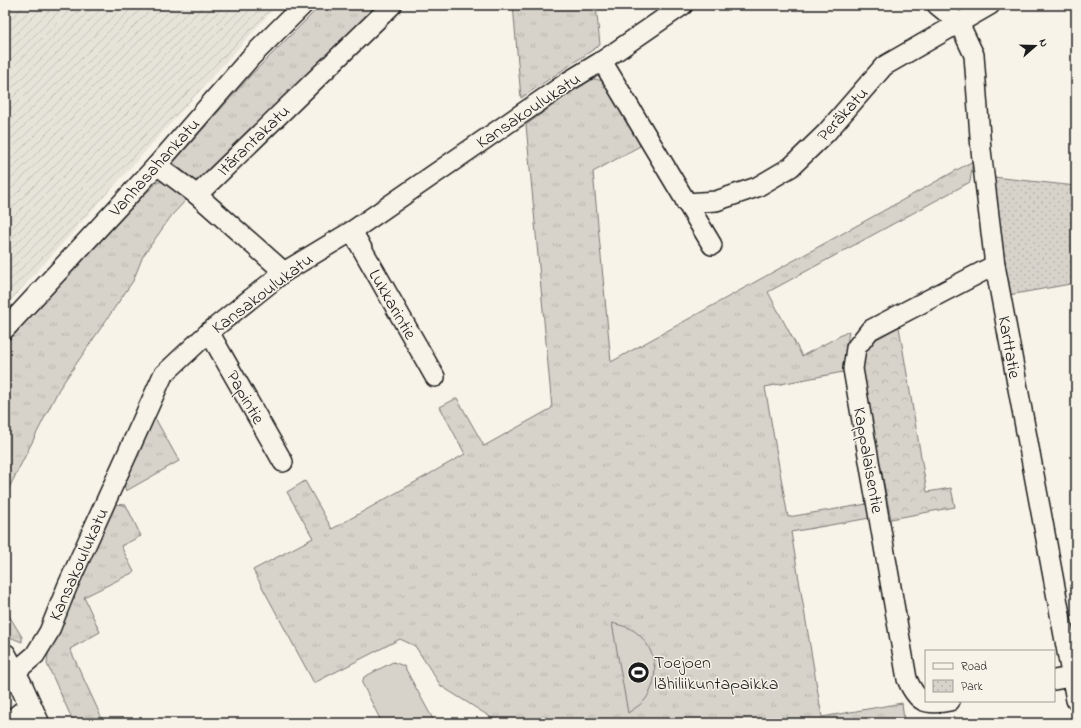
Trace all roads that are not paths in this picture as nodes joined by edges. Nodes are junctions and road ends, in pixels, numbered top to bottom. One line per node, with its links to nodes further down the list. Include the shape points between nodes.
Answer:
1 (303, 5): 8 (street, Vanhasahankatu, via 251,57)
2 (392, 5): 9 (street, Itärantakatu)
3 (682, 5): 7 (street, Kansakoulukatu)
4 (937, 5): 6 (street, Karttatie)
5 (990, 5): 6 (street, Peräkatu)
6 (959, 23): 10 (street, Peräkatu, via 884,66 826,133 791,167 756,187 716,201); 13 (street, Karttatie, via 974,55 981,150)
7 (602, 61): 10 (street); 11 (street, Kansakoulukatu, via 569,81)
8 (157, 165): 9 (street); 15 (street, Vanhasahankatu)
9 (197, 195): 14 (street)
10 (686, 203): 12 (street)
11 (352, 231): 14 (street, Kansakoulukatu); 17 (street, Lukkarintie)
12 (712, 245)
13 (995, 265): 20 (street, Karttatie); 22 (street, Kappalaisentie, via 870,330 856,348 853,369 907,679 914,693)
14 (284, 272): 16 (street, Kansakoulukatu)
15 (5, 329)
16 (209, 332): 18 (street, Papintie); 19 (street, Kansakoulukatu, via 163,375 49,632 35,655)
17 (435, 377)
18 (283, 462)
19 (10, 664): 25 (main road)
20 (1067, 677): 21 (street, Karttatie)
21 (1076, 700)
22 (925, 701)
23 (927, 702): 24 (street, Kappalaisentie)
24 (945, 702)
25 (34, 714): 26 (street)
26 (7, 723)

